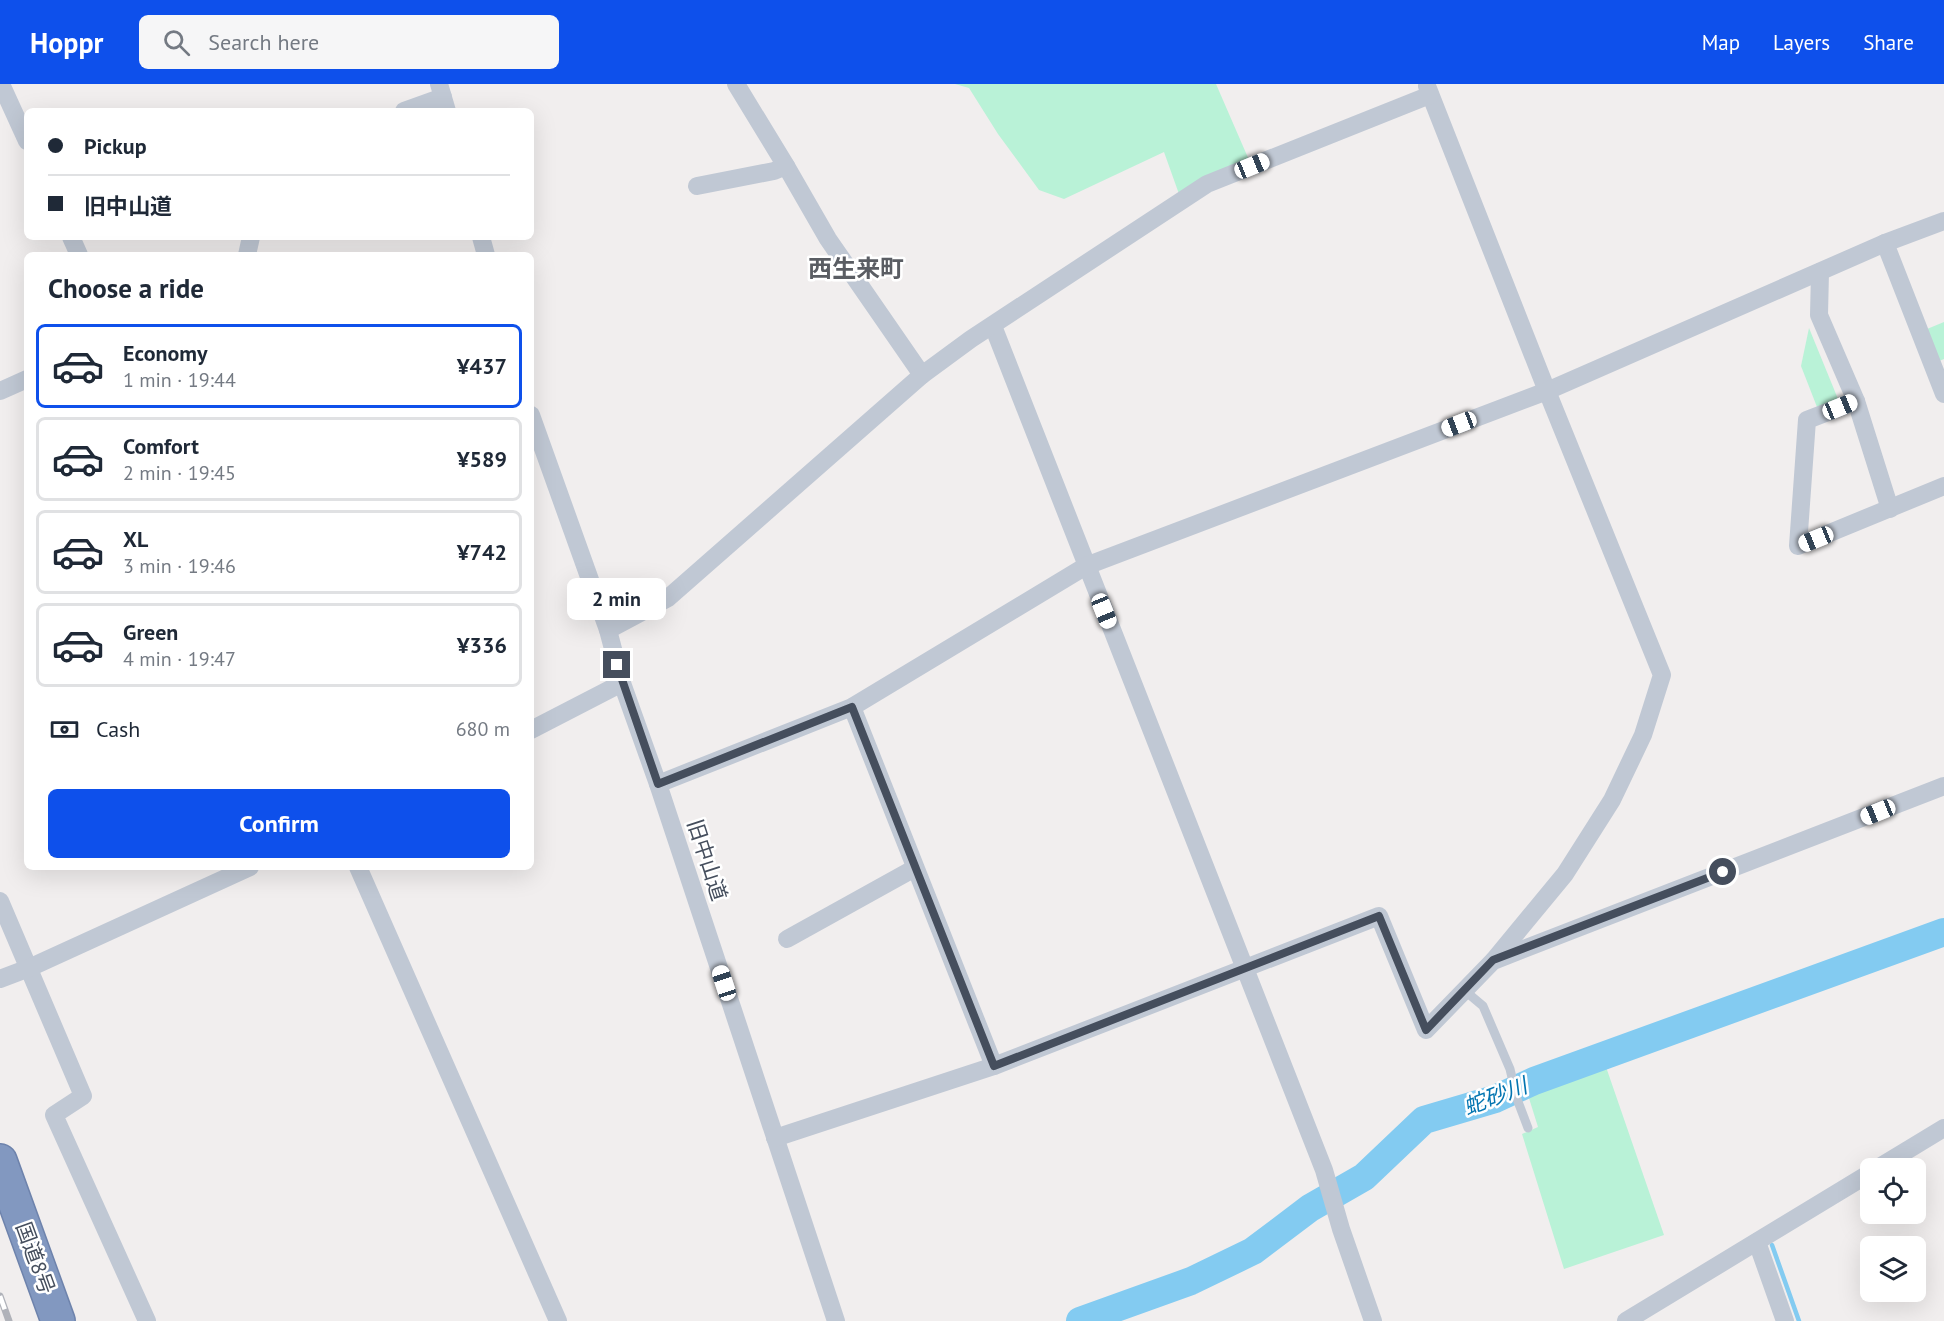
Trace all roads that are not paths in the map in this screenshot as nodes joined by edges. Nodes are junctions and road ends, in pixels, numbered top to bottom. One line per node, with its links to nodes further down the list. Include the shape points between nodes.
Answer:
1 (1, 84): 6 (street)
2 (736, 84): 7 (street)
3 (1428, 90): 12 (street, via 1207,184); 16 (street)
4 (443, 97): 5 (street)
5 (413, 108)
6 (24, 134)
7 (786, 166): 8 (street); 13 (street, via 828,239)
8 (697, 186)
9 (1944, 220): 10 (street)
10 (1885, 243): 11 (street); 17 (street)
11 (1820, 272): 16 (street); 18 (street, via 1819,315)
12 (993, 326): 13 (street); 22 (street)
13 (922, 375): 23 (street, via 668,598)
14 (24, 381): 15 (street)
15 (0, 391)
16 (1547, 391): 22 (street); 34 (street, via 1662,675 1643,735 1612,800 1565,874)
17 (1944, 394)
18 (1856, 400): 21 (street); 21 (street, via 1807,420 1798,546)
19 (534, 423): 23 (street, 旧中山道)
20 (1944, 486): 21 (street)
21 (1890, 509)
22 (1086, 566): 25 (street); 36 (street)
23 (608, 630): 24 (street, 旧中山道)
24 (622, 683): 26 (street); 27 (street, 旧中山道)
25 (852, 707): 27 (street); 29 (street)
26 (534, 727)
27 (658, 784): 42 (street, 旧中山道)
28 (1944, 786): 34 (street)
29 (915, 868): 33 (street); 39 (street)
30 (243, 870): 35 (street)
31 (359, 870): 49 (street)
32 (0, 901): 35 (street)
33 (787, 939)
34 (1493, 960): 38 (street)
35 (29, 968): 37 (street); 48 (street, via 83,1096 54,1115)
36 (1245, 968): 38 (street, via 1379,916 1426,1030); 39 (street); 51 (street, via 1327,1182)
37 (0, 979)
38 (1464, 990): 40 (lane, via 1483,1006 1510,1069)
39 (994, 1066): 42 (street)
40 (1528, 1128)
41 (1944, 1128): 43 (street)
42 (775, 1138): 50 (street, 旧中山道)
43 (1894, 1158)
44 (0, 1161): 47 (highway, 国道8号)
45 (1860, 1179): 46 (street)
46 (1757, 1242): 52 (street); 53 (street)
47 (58, 1321)
48 (147, 1321)
49 (558, 1321)
50 (836, 1321)
51 (1373, 1321)
52 (1626, 1321)
53 (1785, 1321)

